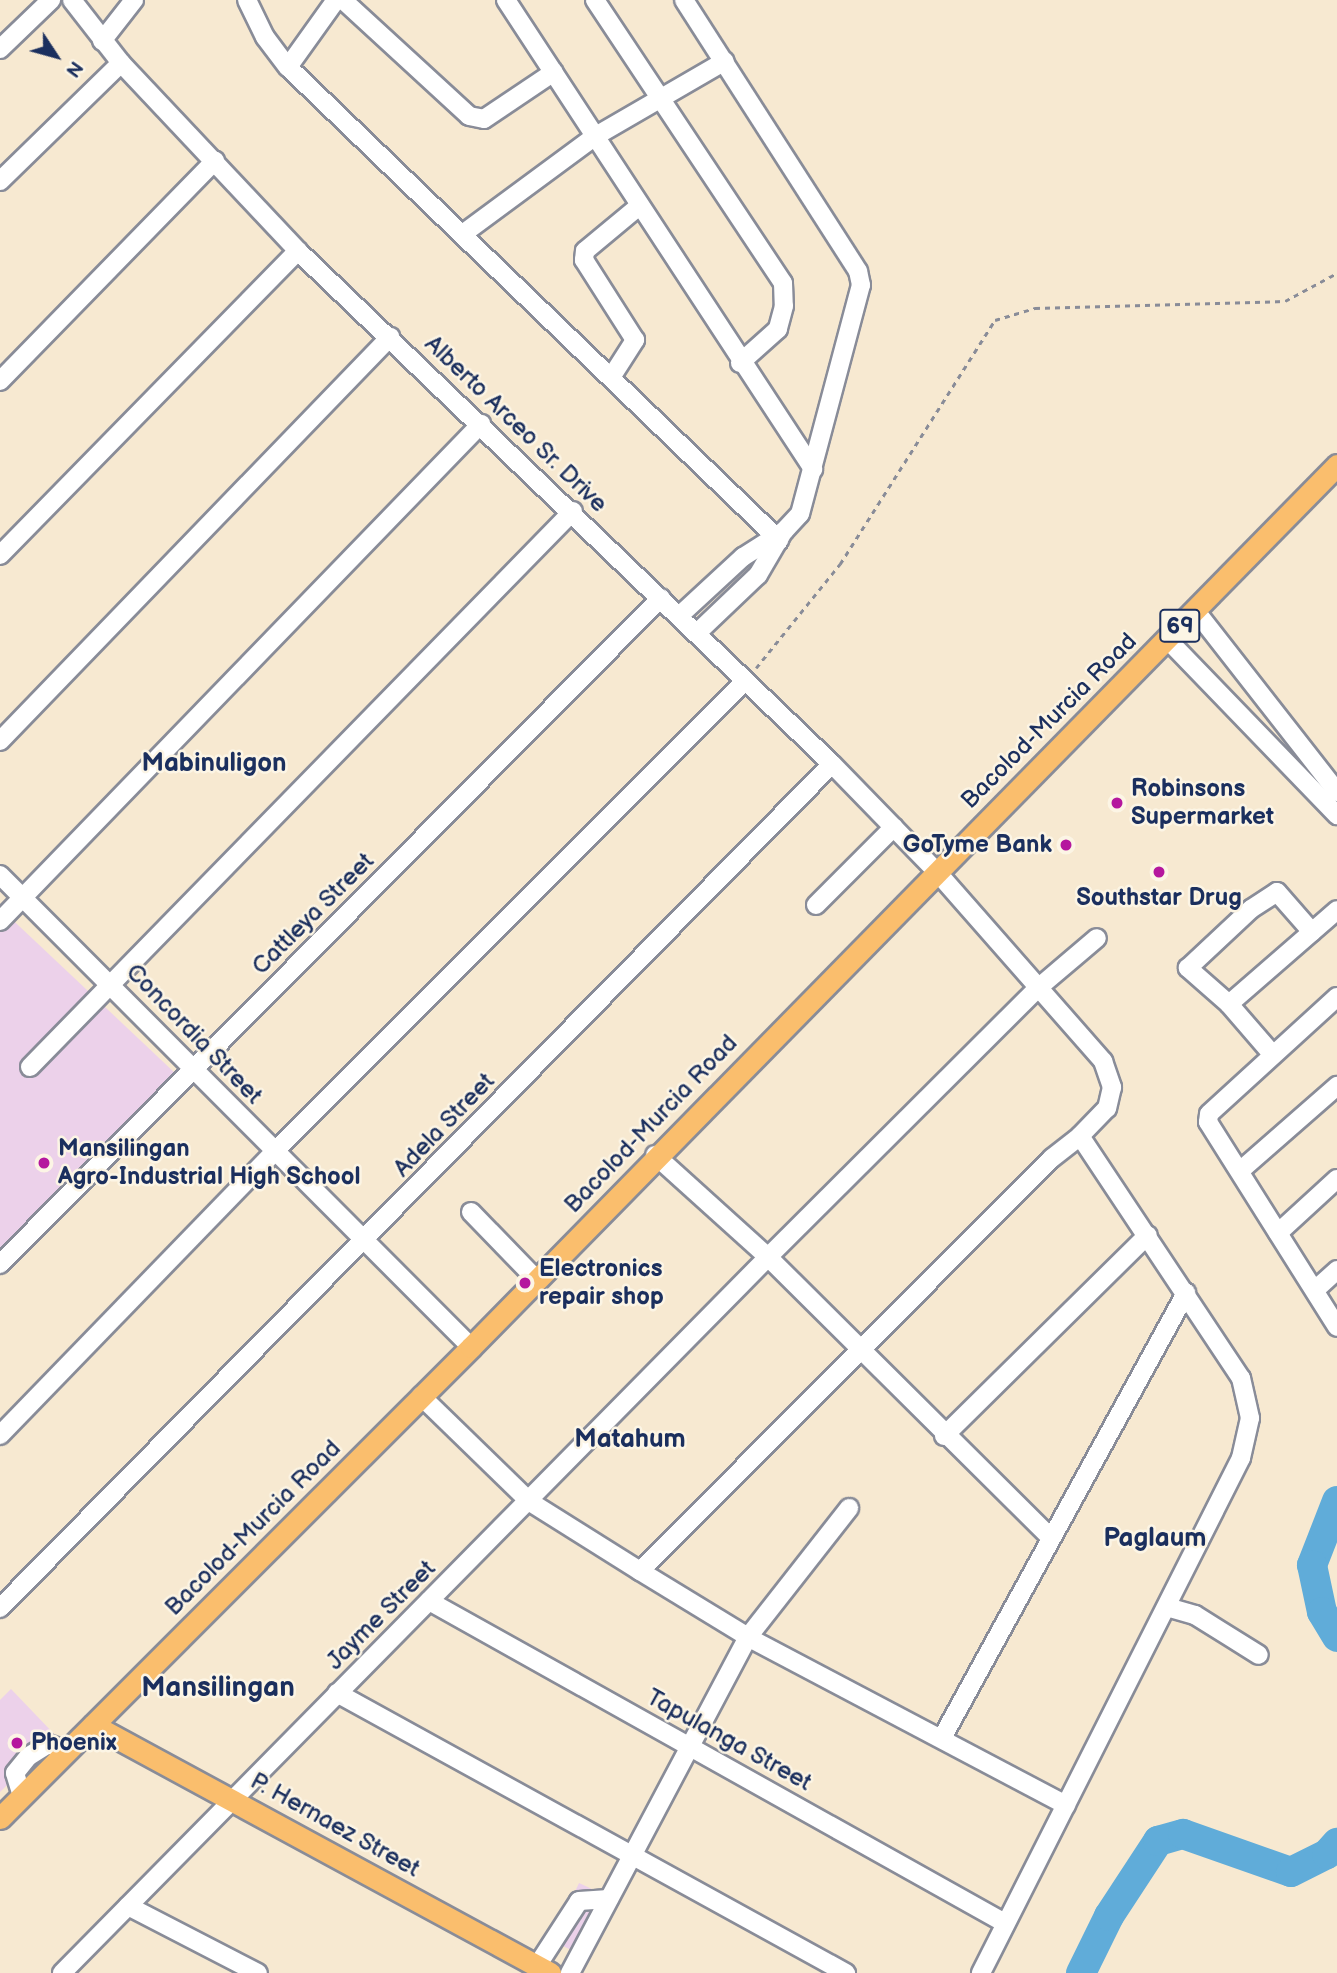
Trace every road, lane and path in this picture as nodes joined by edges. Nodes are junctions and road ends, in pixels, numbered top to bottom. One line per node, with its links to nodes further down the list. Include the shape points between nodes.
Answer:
1 (51, 0): 10 (street)
2 (72, 0): 9 (street, Alberto Arceo Sr. Drive)
3 (134, 0): 9 (street)
4 (247, 0): 13 (street, via 265,37)
5 (506, 0): 14 (street)
6 (595, 0): 15 (street)
7 (684, 0): 11 (street)
8 (336, 1): 13 (street); 14 (street, via 469,116 484,119)
9 (102, 41): 12 (street, Alberto Arceo Sr. Drive)
10 (0, 50)
11 (725, 61): 15 (street); 29 (street, via 858,271 861,285)
12 (121, 64): 17 (street, Alberto Arceo Sr. Drive); 18 (street)
13 (288, 67): 20 (street)
14 (554, 72): 16 (street)
15 (662, 99): 16 (street); 24 (street, via 783,283 778,329)
16 (594, 137): 19 (street); 20 (street)
17 (215, 161): 21 (street, Alberto Arceo Sr. Drive); 26 (street)
18 (0, 181)
19 (638, 208): 24 (street); 25 (street, via 585,251 584,260 635,340)
20 (464, 233): 25 (street)
21 (298, 251): 23 (street, Alberto Arceo Sr. Drive); 32 (street)
22 (1337, 273): 39 (path, via 1286,301 1035,307 995,320 848,554)
23 (390, 337): 27 (street, Alberto Arceo Sr. Drive); 41 (street)
24 (740, 363): 29 (street)
25 (612, 376): 31 (street)
26 (0, 381)
27 (481, 424): 30 (street, Alberto Arceo Sr. Drive); 50 (street)
28 (1337, 465): 34 (main road, Bacolod-Murcia Road / 69)
29 (813, 469): 31 (street, via 800,514)
30 (573, 511): 33 (street, Alberto Arceo Sr. Drive); 56 (street)
31 (779, 536): 35 (street, via 743,556); 36 (street, via 758,575)
32 (0, 555)
33 (661, 598): 35 (street, Alberto Arceo Sr. Drive); 62 (street, Cattleya Street)
34 (1195, 610): 37 (main road, Bacolod-Murcia Road / 69); 38 (street)
35 (679, 616): 36 (street, Alberto Arceo Sr. Drive)
36 (696, 633): 39 (street, Alberto Arceo Sr. Drive)
37 (1167, 639): 40 (street); 48 (main road, Bacolod-Murcia Road / 69)
38 (1234, 663): 40 (street); 42 (street)
39 (745, 681): 43 (street, Alberto Arceo Sr. Drive); 65 (street)
40 (1212, 682): 44 (street)
41 (0, 741)
42 (1310, 760): 44 (street); 45 (street)
43 (832, 764): 47 (street, Alberto Arceo Sr. Drive); 72 (street, Adela Street)
44 (1293, 772): 46 (street)
45 (1337, 792)
46 (1337, 815)
47 (894, 827): 48 (street, Alberto Arceo Sr. Drive); 51 (street)
48 (937, 872): 57 (street, Alberto Arceo Sr. Drive); 66 (main road, Bacolod-Murcia Road / 69)
49 (0, 876): 50 (street, Concordia Street)
50 (23, 898): 53 (street); 56 (street, Concordia Street)
51 (816, 905)
52 (1337, 910): 54 (street)
53 (0, 920)
54 (1312, 932): 59 (street); 59 (street, via 1277,892 1251,909 1188,968)
55 (1097, 938): 57 (street, Jayme Street)
56 (111, 982): 61 (street); 62 (street, Concordia Street)
57 (1038, 988): 64 (street, Alberto Arceo Sr. Drive, via 1103,1061 1112,1087 1107,1108); 73 (street, Jayme Street)
58 (1337, 998): 60 (street)
59 (1229, 1004): 60 (street)
60 (1273, 1055): 67 (street, via 1209,1114 1212,1130)
61 (30, 1067)
62 (195, 1067): 65 (street, Concordia Street); 74 (street, Cattleya Street)
63 (1337, 1086): 67 (street)
64 (1080, 1136): 71 (street); 81 (street, Alberto Arceo Sr. Drive, via 1052,1158)
65 (273, 1153): 72 (street, Concordia Street); 83 (street)
66 (655, 1155): 73 (street); 76 (main road, Bacolod-Murcia Road / 69)
67 (1241, 1170): 70 (street)
68 (1337, 1179): 70 (street)
69 (471, 1212): 76 (street)
70 (1278, 1233): 77 (street)
71 (1148, 1235): 78 (street); 84 (street)
72 (365, 1241): 80 (street, Concordia Street); 91 (street, Adela Street)
73 (768, 1257): 81 (street); 85 (street, Jayme Street)
74 (0, 1264)
75 (1337, 1270): 77 (street)
76 (536, 1279): 80 (main road, Bacolod-Murcia Road / 69)
77 (1315, 1290): 79 (street)
78 (1186, 1293): 87 (street); 90 (street, via 1241,1378 1250,1418 1241,1458)
79 (1337, 1327)
80 (471, 1347): 82 (main road, Bacolod-Murcia Road / 69)
81 (860, 1348): 84 (street); 88 (street, Alberto Arceo Sr. Drive)
82 (421, 1396): 85 (street); 95 (main road, Bacolod-Murcia Road / 69)
83 (0, 1435)
84 (944, 1436): 87 (street)
85 (530, 1502): 88 (street); 89 (street, Jayme Street)
86 (849, 1508): 92 (street)
87 (1051, 1538): 96 (street)
88 (640, 1571): 92 (street)
89 (429, 1601): 94 (street, Jayme Street); 97 (street, Tapulanga Street)
90 (1167, 1606): 93 (street, via 1195,1615); 99 (street)
91 (0, 1608)
92 (748, 1637): 96 (street); 97 (street)
93 (1259, 1655)
94 (337, 1693): 98 (street, Jayme Street); 101 (street)
95 (93, 1725): 98 (main road, P. Hernaez Street); 100 (main road, Bacolod-Murcia Road / 69)
96 (943, 1738): 99 (street)
97 (691, 1746): 101 (street); 104 (street, Tapulanga Street)
98 (234, 1799): 103 (street, Jayme Street); 105 (main road, P. Hernaez Street)
99 (1066, 1805): 104 (street)
100 (0, 1818)
101 (631, 1858): 102 (street); 109 (street)
102 (609, 1899): 105 (street, via 579,1901); 108 (street)
103 (128, 1906): 106 (street, Jayme Street); 107 (street)
104 (1005, 1923): 110 (street)
105 (543, 1969)
106 (62, 1973)
107 (258, 1973)
108 (570, 1973)
109 (846, 1973)
110 (981, 1973)

